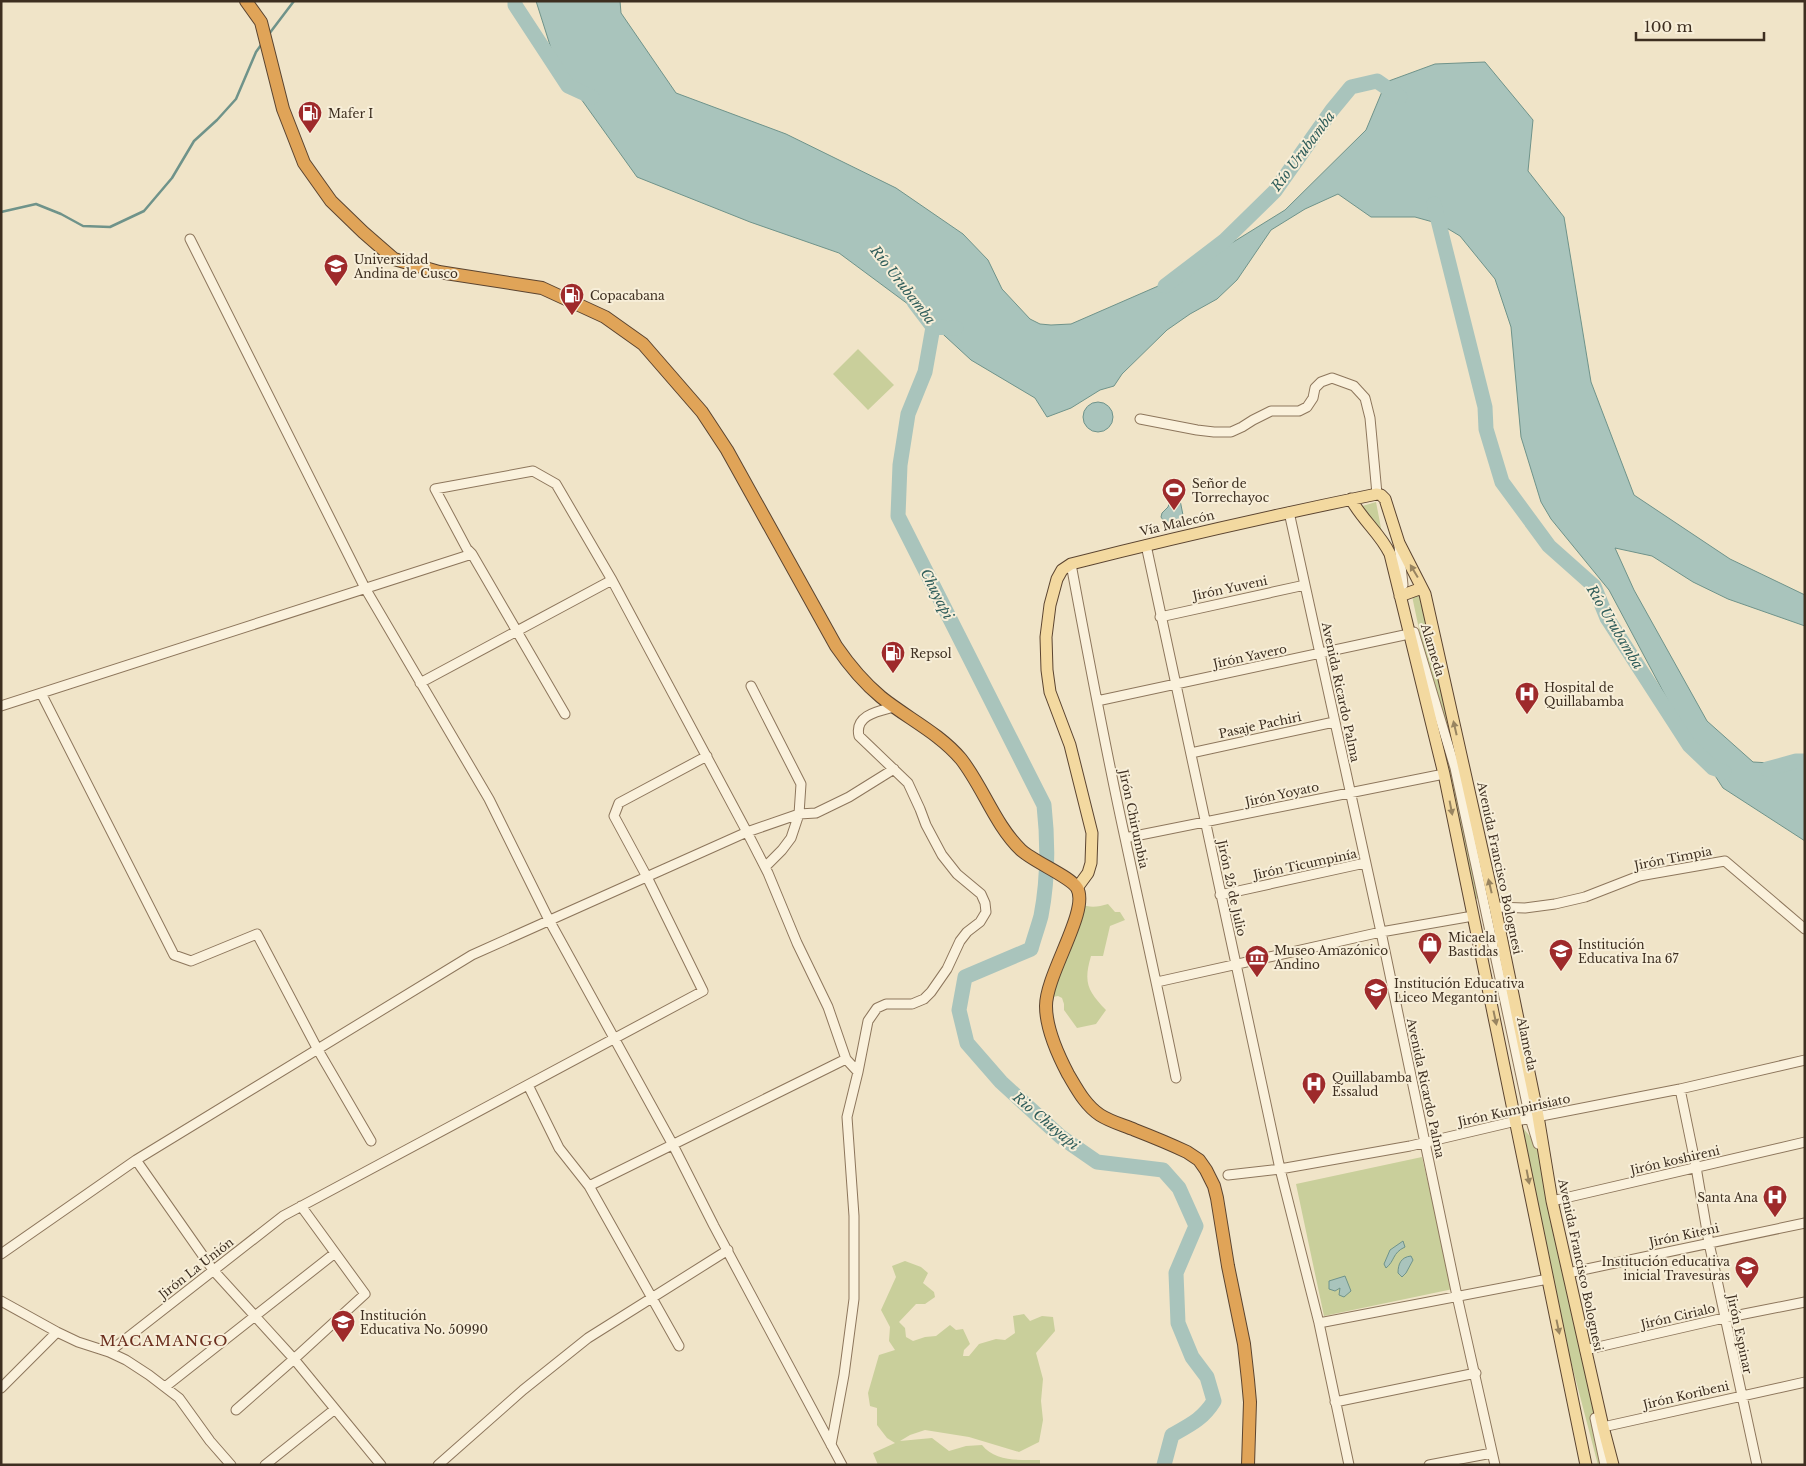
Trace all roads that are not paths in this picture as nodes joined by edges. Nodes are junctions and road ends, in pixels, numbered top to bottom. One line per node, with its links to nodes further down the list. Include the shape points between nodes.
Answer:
1 (246, 1): 26 (highway, via 261,22 283,108 304,163 331,201 394,260 439,272 542,288 605,317 643,344 702,412 728,450 852,670)
2 (190, 239): 13 (street)
3 (1140, 419): 4 (street, via 1197,430 1231,432 1271,411 1299,411 1307,407 1315,388 1332,378 1354,386 1365,398)
4 (1377, 494): 5 (main road, Vía Malecón); 7 (main road, Avenida Francisco Bolognesi, via 1385,499)
5 (1351, 499): 6 (main road, Vía Malecón); 15 (main road, via 1385,543)
6 (1289, 512): 8 (main road, Vía Malecón); 12 (street, Avenida Ricardo Palma)
7 (1399, 543): 14 (main road, Avenida Francisco Bolognesi, one-way to 7); 58 (street, Alameda, via 1405,601 1455,768)
8 (1146, 544): 10 (main road, Vía Malecón); 16 (street, Jirón 25 de Julio)
9 (472, 554): 11 (street, via 466,549 435,489 533,471 556,484); 13 (street); 17 (street)
10 (1071, 564): 24 (street, Jirón Chirumbia); 41 (main road, via 1057,579 1050,605 1046,646 1050,692 1070,745 1092,833 1091,863)
11 (612, 580): 17 (street); 30 (street)
12 (1305, 585): 16 (street, Jirón Yuveni); 19 (street, Avenida Ricardo Palma)
13 (365, 588): 20 (street); 23 (street)
14 (1422, 588): 15 (main road); 43 (main road, Avenida Francisco Bolognesi, one-way to 14)
15 (1400, 596): 18 (main road)
16 (1160, 617): 21 (street, Jirón 25 de Julio)
17 (516, 632): 20 (street); 27 (street)
18 (1409, 634): 19 (street, Jirón Yavero); 32 (main road)
19 (1320, 654): 21 (street, Jirón Yavero); 28 (street, Avenida Ricardo Palma)
20 (420, 683): 45 (street, via 489,799)
21 (1176, 684): 24 (street, Jirón Yavero); 29 (street, Jirón 25 de Julio)
22 (751, 686): 34 (street, via 801,784)
23 (41, 693): 25 (street); 51 (street, via 174,955 191,961 257,934)
24 (1097, 701): 37 (street, Jirón Chirumbia)
25 (1, 706)
26 (894, 707): 31 (street, via 867,716 858,729 865,742); 41 (highway, via 937,736 961,759 1009,836 1030,858)
27 (565, 714)
28 (1334, 722): 29 (street, Pasaje Pachiri); 33 (street, Avenida Ricardo Palma)
29 (1191, 753): 35 (street, Jirón 25 de Julio)
30 (706, 756): 36 (street); 40 (street, via 619,803 614,816)
31 (894, 769): 34 (street, via 816,813); 54 (street, via 908,783 942,855 957,874 981,894 986,912 960,941 947,969 924,999 912,1004 886,1004 872,1013)
32 (1444, 774): 33 (street, Jirón Yoyato); 44 (main road, one-way to 44)
33 (1350, 792): 35 (street, Jirón Yoyato); 38 (street, Avenida Ricardo Palma)
34 (799, 814): 36 (street); 39 (street, via 791,838)
35 (1206, 823): 37 (street, Jirón Yoyato); 42 (street, Jirón 25 de Julio)
36 (747, 832): 39 (street); 40 (street)
37 (1125, 838): 49 (street, Jirón Chirumbia)
38 (1365, 864): 42 (street, Jirón Ticumpinía); 47 (street, Avenida Ricardo Palma)
39 (765, 867): 52 (street, via 828,1007)
40 (647, 877): 45 (street); 50 (street, Jirón La Unión, via 703,991)
41 (1077, 888): 108 (highway, via 1080,902 1074,925 1048,989 1046,1007 1050,1027 1065,1068 1090,1108 1109,1120 1187,1152 1199,1160 1210,1178 1217,1198 1244,1344 1250,1402)
42 (1220, 895): 48 (street, Jirón 25 de Julio)
43 (1495, 907): 46 (street, Jirón Timpia, via 1555,904 1585,897 1639,876 1725,861); 58 (main road, Avenida Francisco Bolognesi)
44 (1473, 916): 47 (street); 59 (main road, one-way to 59)
45 (550, 920): 50 (street); 51 (street, via 472,955)
46 (1805, 929)
47 (1381, 932): 48 (street); 62 (street, Avenida Ricardo Palma)
48 (1236, 964): 49 (street); 66 (street, Jirón 25 de Julio)
49 (1157, 982): 55 (street, Jirón Chirumbia)
50 (614, 1039): 56 (street, Jirón La Unión); 63 (street)
51 (318, 1050): 60 (street); 64 (street)
52 (846, 1059): 54 (street); 63 (street)
53 (1805, 1060): 57 (street, Jirón Kumpirisiato)
54 (858, 1072): 101 (street, via 847,1116 854,1216 854,1299 844,1376)
55 (1176, 1078)
56 (528, 1085): 68 (street, via 559,1148); 70 (street, Jirón La Unión)
57 (1680, 1089): 58 (street, Jirón Kumpirisiato); 65 (street, Jirón Espinar)
58 (1534, 1117): 59 (street, Jirón Kumpirisiato); 69 (main road, Avenida Francisco Bolognesi)
59 (1516, 1121): 62 (street, Jirón Kumpirisiato); 78 (main road, one-way to 78)
60 (371, 1142)
61 (1805, 1142): 65 (street, Jirón koshireni)
62 (1424, 1143): 66 (street, Jirón Kumpirisiato); 79 (street, Avenida Ricardo Palma)
63 (673, 1145): 68 (street); 73 (street)
64 (136, 1160): 75 (street); 76 (street)
65 (1696, 1168): 69 (street, Jirón koshireni); 72 (street, Jirón Espinar)
66 (1280, 1169): 67 (street, Jirón Kumpirisiato); 85 (street, Jirón 25 de Julio)
67 (1228, 1176)
68 (589, 1186): 80 (street)
69 (1552, 1202): 77 (main road, Avenida Francisco Bolognesi); 113 (street)
70 (301, 1206): 74 (street); 76 (street, Jirón La Unión)
71 (1805, 1223): 72 (street, Jirón Kiteni)
72 (1709, 1243): 77 (street, Jirón Kiteni); 84 (street, Jirón Espinar)
73 (728, 1250): 80 (street); 101 (street)
74 (334, 1253): 83 (street); 90 (street, via 365,1294)
75 (1, 1254)
76 (213, 1270): 83 (street); 89 (street, Jirón La Unión)
77 (1568, 1273): 88 (main road, Avenida Francisco Bolognesi)
78 (1548, 1279): 79 (street); 112 (main road, one-way to 112)
79 (1457, 1296): 85 (street); 91 (street, Avenida Ricardo Palma)
80 (653, 1298): 87 (street); 106 (street, via 588,1338)
81 (1, 1301): 86 (street)
82 (1805, 1302): 84 (street, Jirón Cirialo)
83 (255, 1316): 90 (street); 94 (street)
84 (1724, 1318): 88 (street, Jirón Cirialo); 96 (street, Jirón Espinar)
85 (1319, 1323): 97 (street, Jirón 25 de Julio)
86 (57, 1332): 89 (street); 92 (street)
87 (679, 1346)
88 (1586, 1350): 100 (main road, Avenida Francisco Bolognesi)
89 (109, 1352): 94 (street)
90 (294, 1360): 98 (street); 99 (street)
91 (1476, 1373): 97 (street); 102 (street, Avenida Ricardo Palma)
92 (6, 1378): 95 (street)
93 (1805, 1382): 96 (street, Jirón Koribeni)
94 (165, 1387): 103 (street, via 179,1398)
95 (1, 1388)
96 (1741, 1396): 100 (street, Jirón Koribeni); 115 (street, Jirón Espinar)
97 (1335, 1402): 109 (street, Jirón 25 de Julio)
98 (335, 1409): 104 (street); 105 (street)
99 (236, 1410)
100 (1602, 1427): 114 (main road, Avenida Francisco Bolognesi)
101 (830, 1445): 107 (street)
102 (1492, 1453): 110 (street); 111 (street, Avenida Ricardo Palma)
103 (230, 1465)
104 (265, 1465)
105 (381, 1465)
106 (438, 1465)
107 (842, 1465)
108 (1248, 1465)
109 (1349, 1465)
110 (1429, 1465)
111 (1495, 1465)
112 (1586, 1465)
113 (1605, 1465)
114 (1613, 1465)
115 (1757, 1465)

